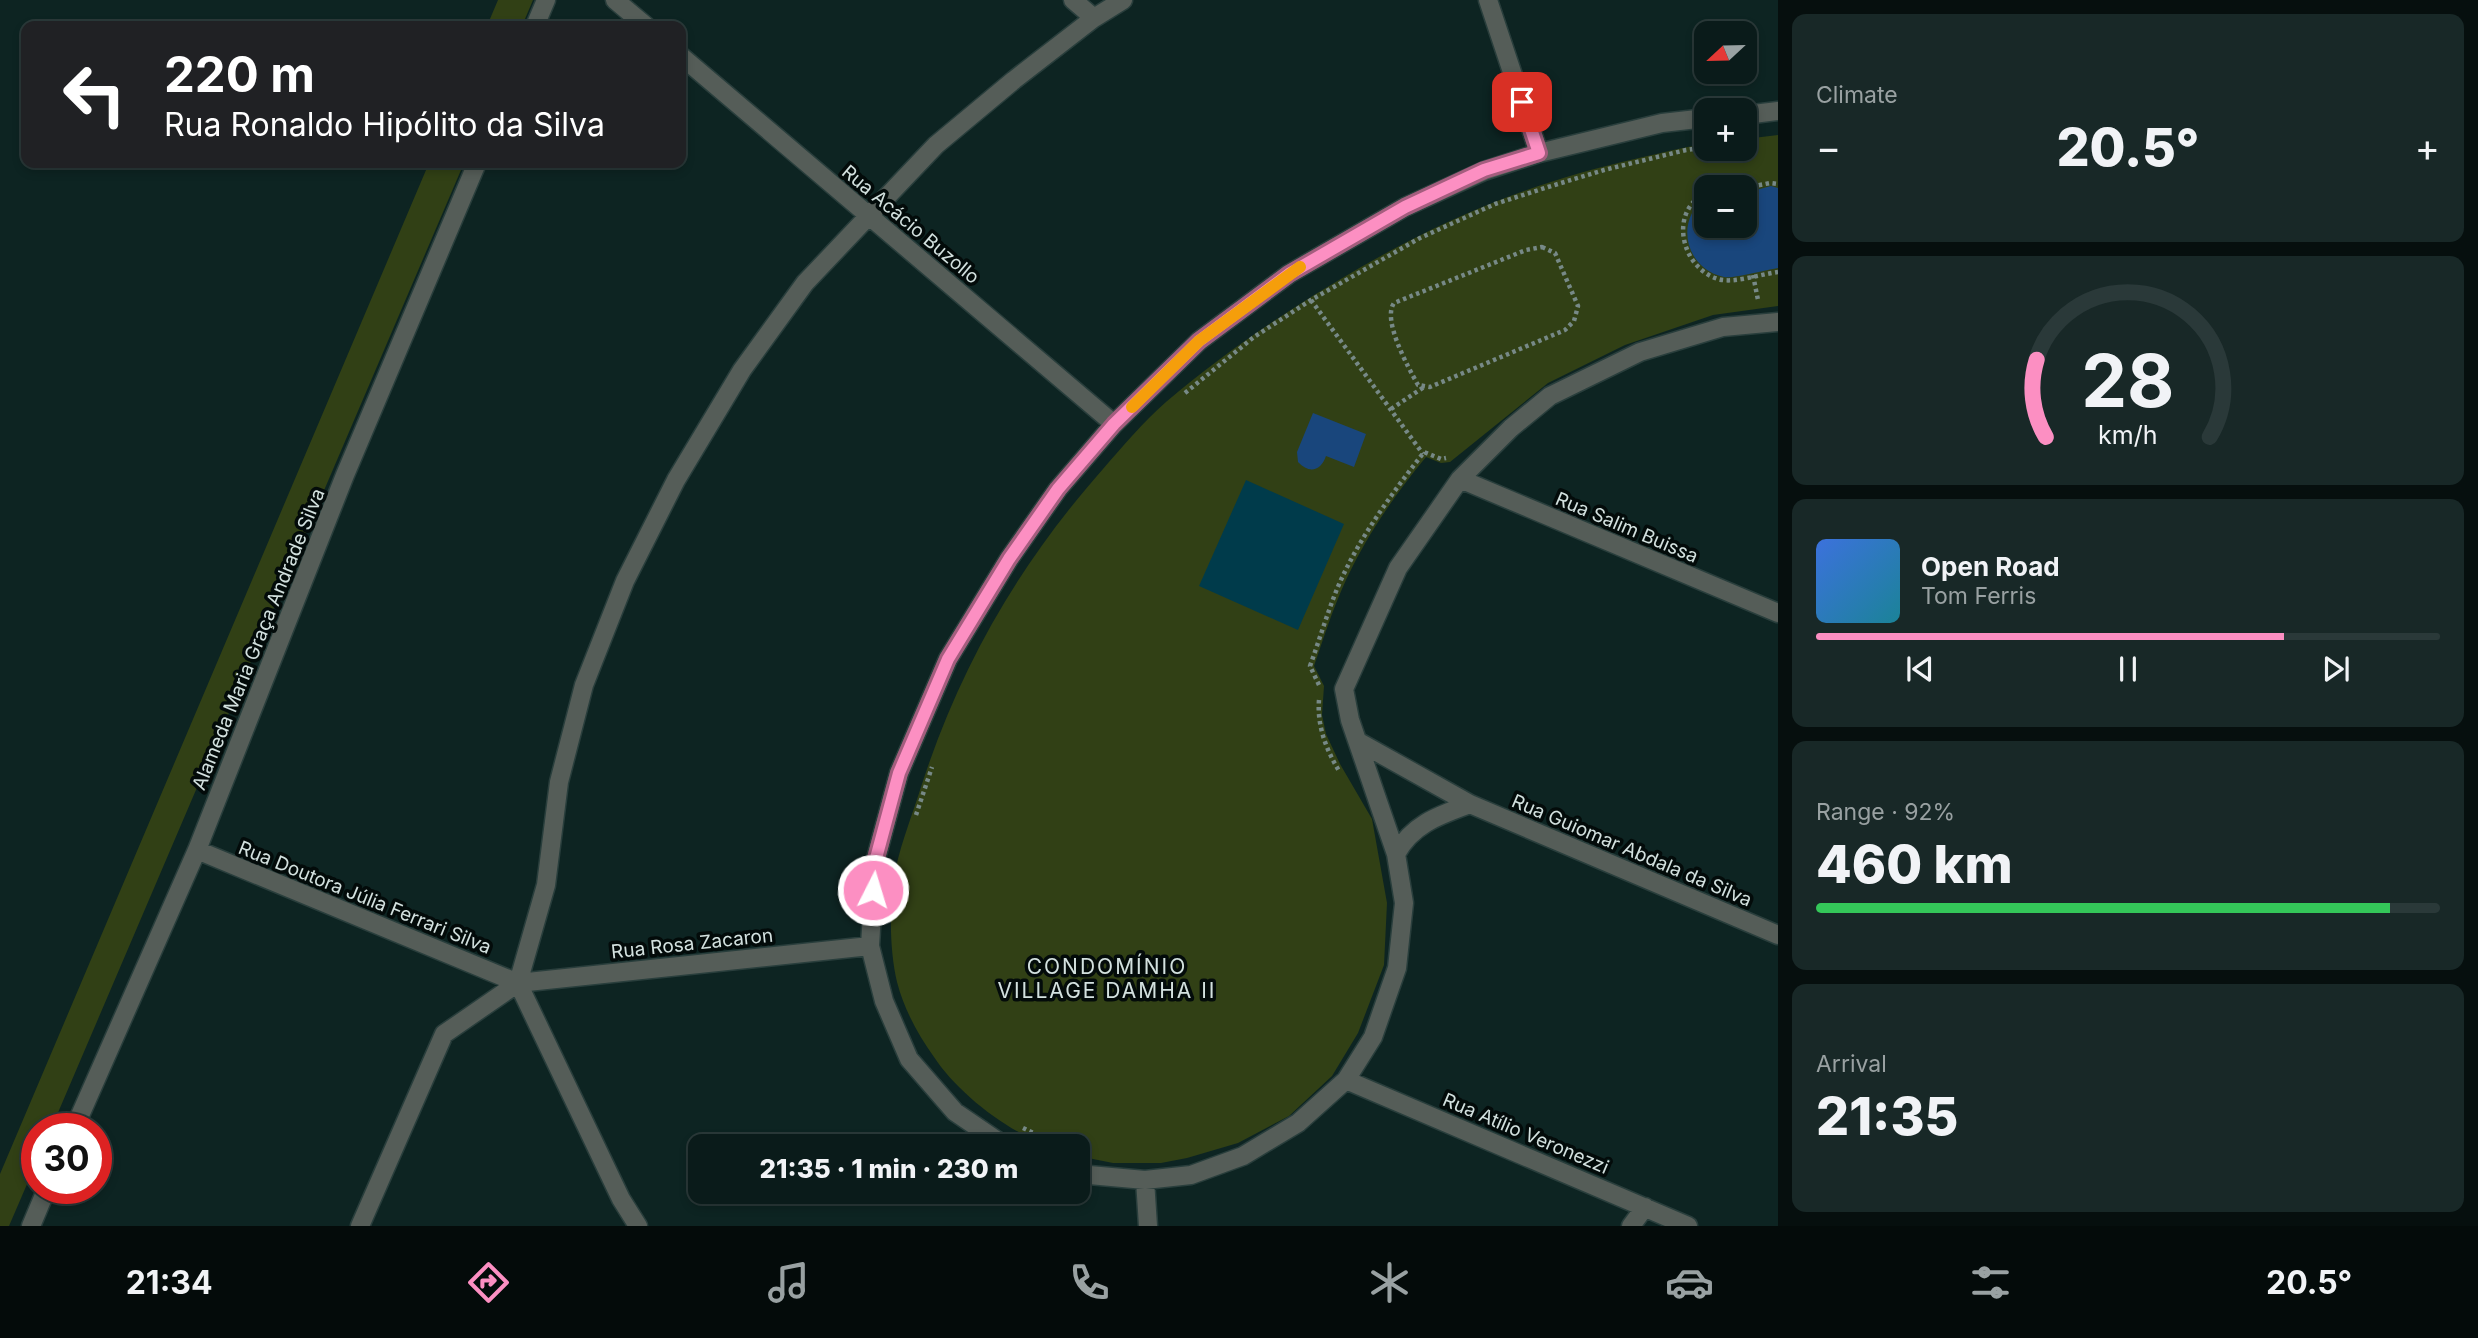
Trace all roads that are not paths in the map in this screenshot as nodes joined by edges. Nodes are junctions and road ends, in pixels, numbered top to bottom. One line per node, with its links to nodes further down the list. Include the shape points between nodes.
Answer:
1 (546, 0): 7 (street)
2 (615, 0): 8 (street)
3 (1073, 0): 6 (street)
4 (1123, 0): 6 (street)
5 (1488, 0): 13 (street)
6 (1094, 18): 15 (street, via 936,145)
7 (537, 21)
8 (640, 21)
9 (686, 60): 15 (street, Rua Acácio Buzollo)
10 (1778, 111): 11 (street)
11 (1757, 113)
12 (1694, 119): 13 (street)
13 (1539, 153): 17 (street, via 1484,170 1405,207 1289,274 1199,341)
14 (475, 168): 22 (street, Alameda Maria Graça Andrade Silva, via 345,475)
15 (868, 215): 17 (street, Rua Acácio Buzollo); 26 (street, via 805,283 742,370 676,480 625,580 584,685 559,782 546,885)
16 (1778, 322): 18 (street, via 1723,327 1640,352 1550,396)
17 (1114, 424): 25 (street, via 1058,489 948,659 899,773 875,862)
18 (1460, 479): 19 (street, Rua Salim Buissa); 20 (street, via 1398,568 1344,689)
19 (1778, 613)
20 (1359, 742): 21 (street, Rua Guiomar Abdala da Silva); 23 (street)
21 (1470, 804): 23 (street, via 1424,822); 24 (street, Rua Guiomar Abdala da Silva)
22 (197, 850): 26 (street, Rua Doutora Júlia Ferrari Silva); 28 (street, Alameda Maria Graça Andrade Silva)
23 (1396, 854): 27 (street, via 1404,903 1397,968 1373,1037)
24 (1778, 935)
25 (870, 946): 26 (street, Rua Rosa Zacaron); 29 (street, via 884,1001 909,1059 955,1112)
26 (518, 983): 35 (street, via 444,1034); 36 (street)
27 (1346, 1080): 31 (street, via 1298,1123 1243,1156 1191,1175); 33 (street, Rua Atílio Veronezzi)
28 (81, 1113)
29 (987, 1134)
30 (1090, 1175): 31 (street)
31 (1144, 1180): 37 (street)
32 (40, 1204): 34 (street)
33 (1645, 1207): 38 (street); 39 (street, Rua Atílio Veronezzi)
34 (30, 1226)
35 (360, 1226)
36 (638, 1226)
37 (1148, 1226)
38 (1631, 1226)
39 (1688, 1226)

